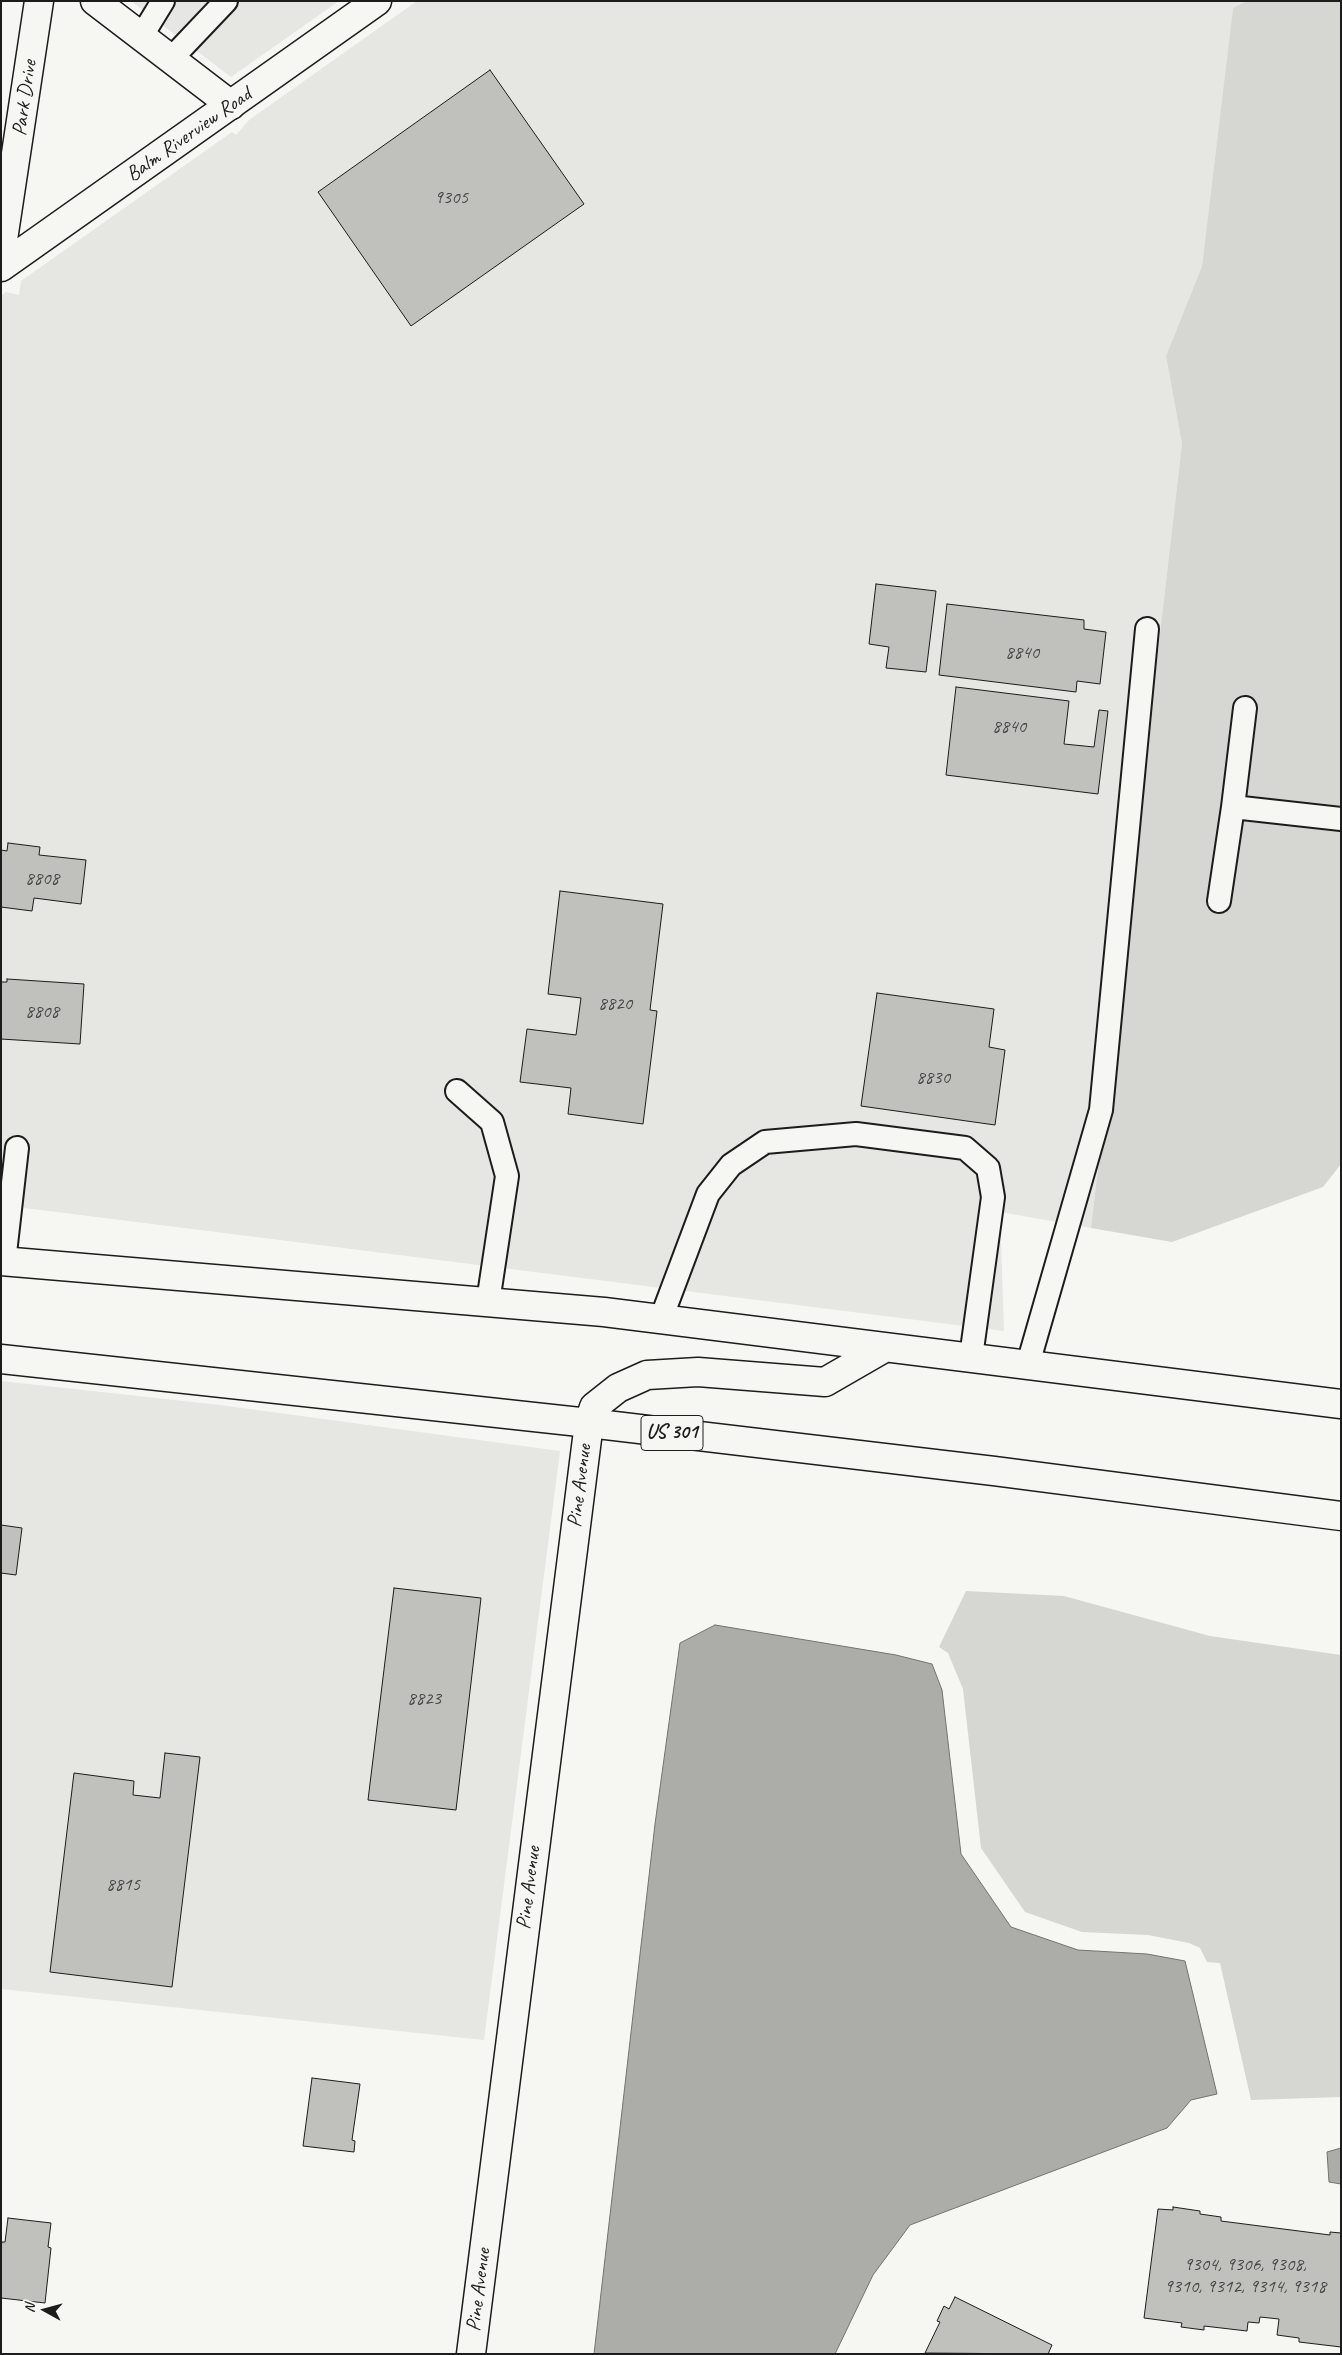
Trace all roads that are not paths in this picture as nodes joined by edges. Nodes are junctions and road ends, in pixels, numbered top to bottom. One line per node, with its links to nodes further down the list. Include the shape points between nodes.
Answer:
1 (39, 1): 9 (main road, Park Drive)
2 (95, 1): 6 (main road)
3 (163, 1): 6 (lane)
4 (226, 1): 7 (lane)
5 (369, 3): 8 (main road, Balm Riverview Road)
6 (141, 37): 7 (main road)
7 (170, 60): 8 (main road)
8 (232, 105): 10 (main road, Balm Riverview Road)
9 (1, 254)
10 (1, 267)
11 (1148, 629): 24 (lane, via 1101,1110)
12 (1245, 708): 13 (lane)
13 (1233, 807): 14 (lane); 15 (lane)
14 (1341, 819)
15 (1219, 901)
16 (457, 1091): 19 (lane, via 492,1122 507,1176)
17 (17, 1148): 18 (lane)
18 (3, 1261): 19 (main road)
19 (488, 1302): 20 (main road)
20 (661, 1319): 21 (main road); 22 (lane, via 708,1194 731,1165 765,1142 856,1134 965,1148 988,1168 993,1197)
21 (884, 1348): 22 (main road); 26 (main road, via 826,1382 698,1372 647,1374 618,1388 594,1407)
22 (971, 1357): 24 (main road)
23 (1, 1359): 26 (main road, US 301)
24 (1028, 1364): 25 (main road)
25 (1341, 1404)
26 (589, 1423): 27 (main road, US 301); 28 (main road, Pine Avenue)
27 (1341, 1516)
28 (470, 2354)

